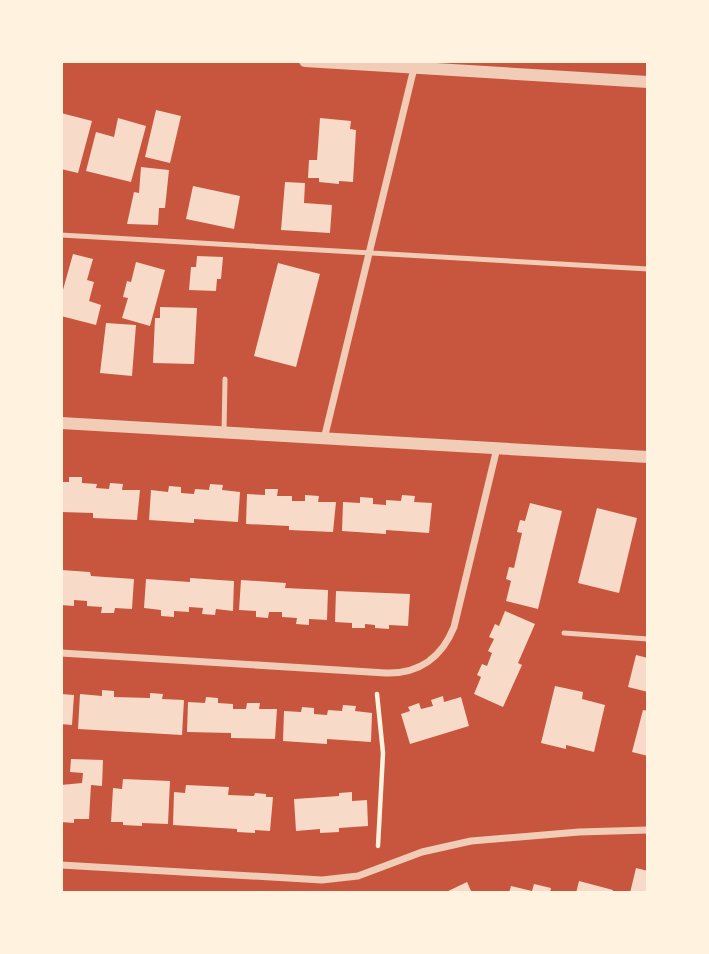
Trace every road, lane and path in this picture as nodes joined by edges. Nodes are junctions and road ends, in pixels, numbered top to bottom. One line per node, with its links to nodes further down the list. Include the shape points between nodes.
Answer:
1 (305, 61): 2 (street)
2 (414, 68): 3 (street); 5 (street)
3 (648, 82)
4 (61, 235): 5 (lane)
5 (369, 253): 6 (lane); 10 (street)
6 (648, 269)
7 (225, 379): 9 (lane)
8 (61, 423): 9 (street)
9 (224, 433): 10 (street)
10 (324, 439): 11 (street)
11 (497, 448): 12 (street); 15 (street, via 454,627 442,650 425,664 406,672 386,673)
12 (648, 457)
13 (565, 633): 14 (lane)
14 (648, 639)
15 (61, 653)
16 (377, 694): 18 (path, via 383,753)
17 (648, 830): 19 (street, via 471,841 422,852 358,876 322,880)
18 (379, 846)
19 (61, 865)

